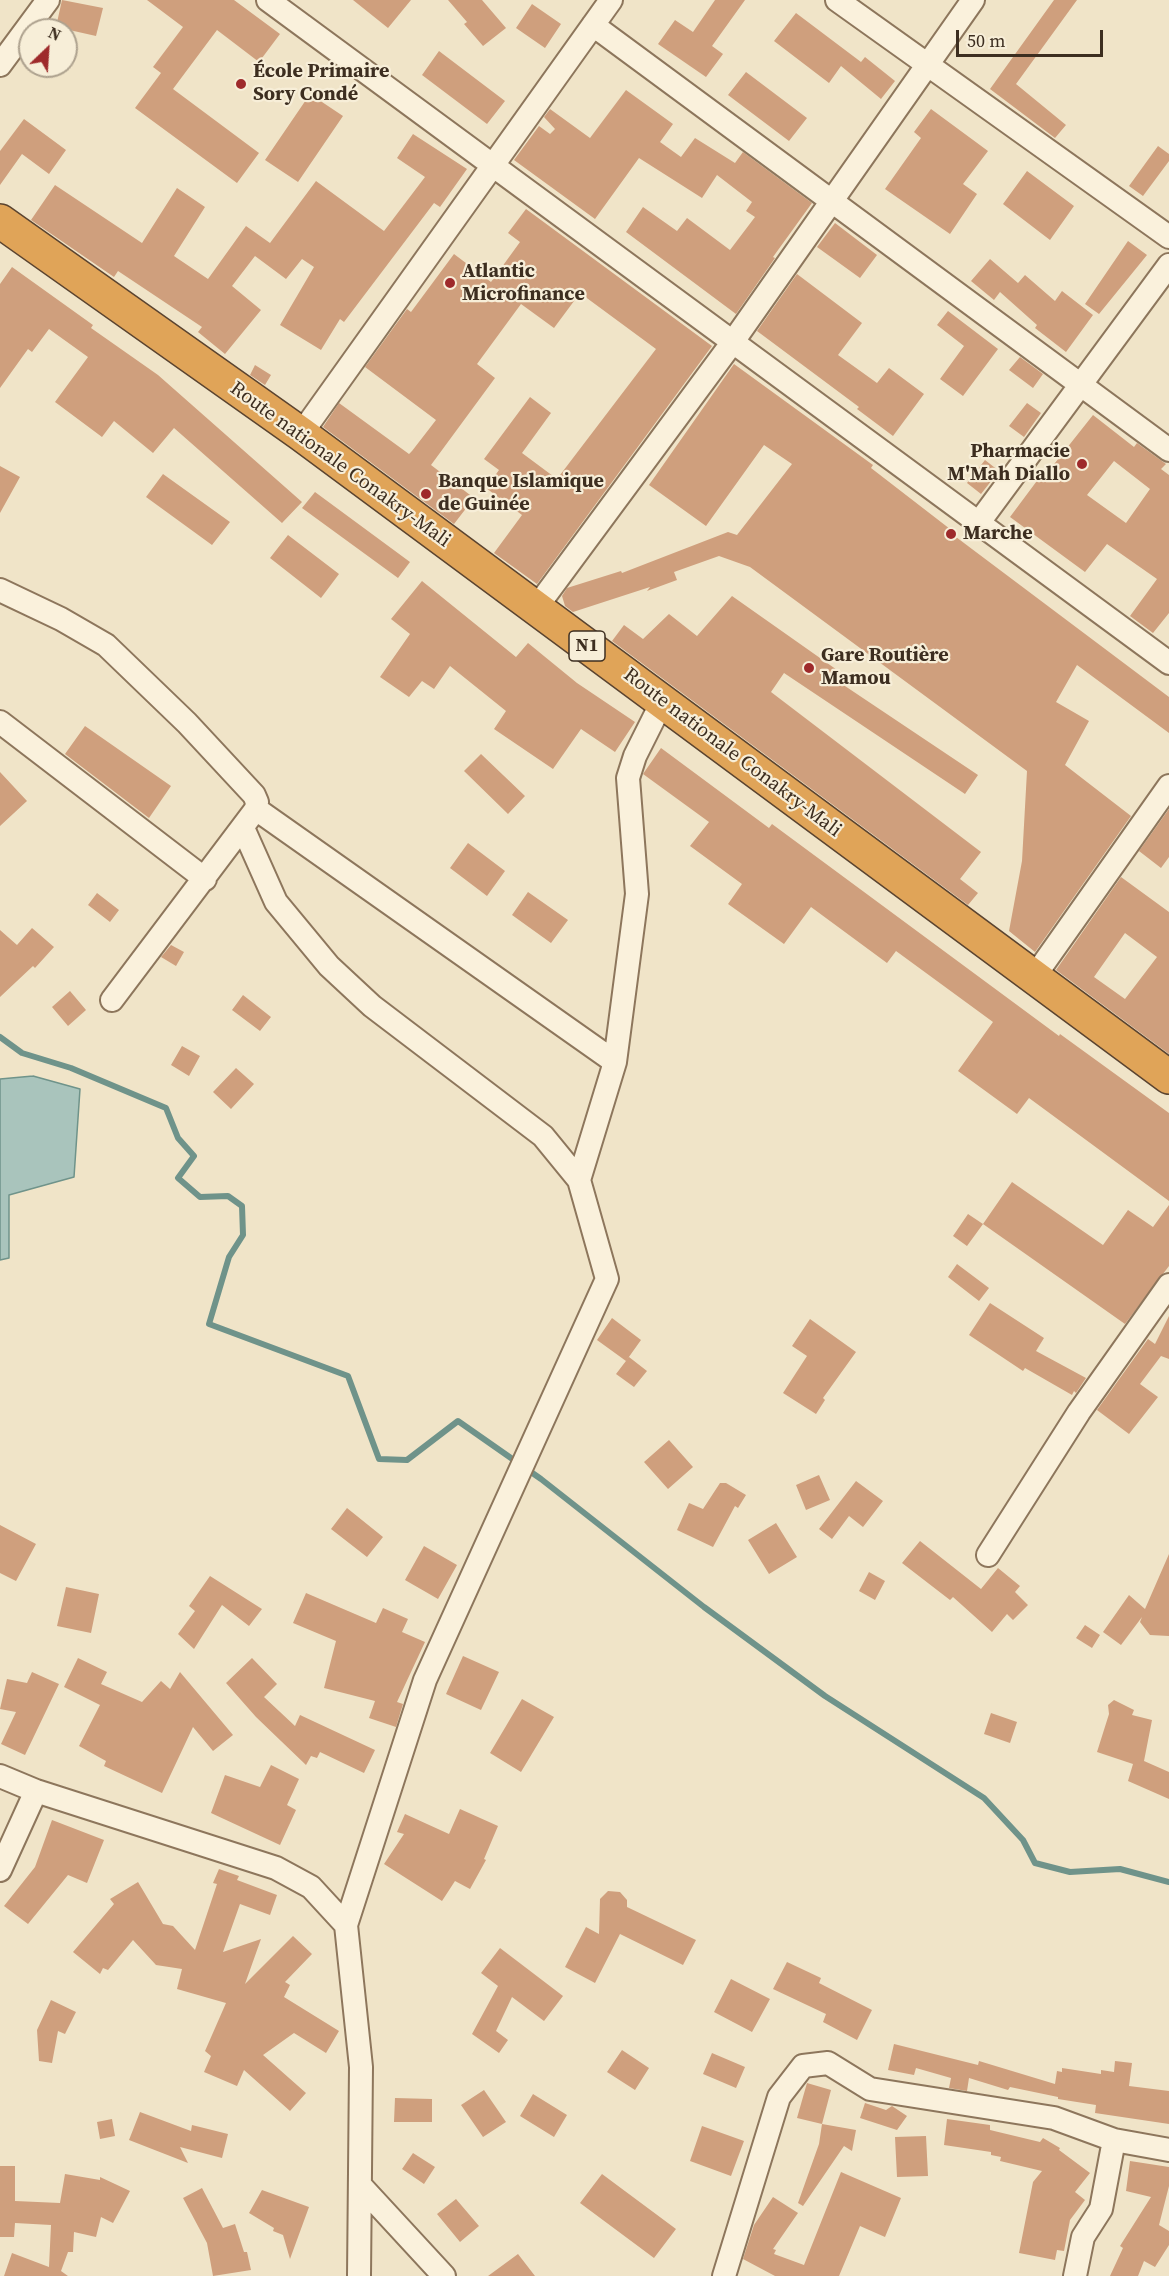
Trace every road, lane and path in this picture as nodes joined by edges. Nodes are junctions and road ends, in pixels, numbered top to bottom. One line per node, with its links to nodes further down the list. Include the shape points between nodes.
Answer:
1 (48, 0): 7 (street)
2 (268, 0): 9 (street)
3 (611, 0): 6 (street)
4 (837, 0): 8 (street)
5 (973, 0): 8 (street)
6 (593, 25): 9 (street); 10 (street)
7 (0, 65)
8 (927, 67): 10 (street); 12 (street)
9 (494, 166): 14 (street); 16 (street)
10 (831, 202): 14 (street); 15 (street)
11 (3, 230): 16 (highway, Route nationale Conakry-Mali / N1)
12 (1169, 237)
13 (1169, 265): 15 (street)
14 (732, 344): 18 (street); 20 (street)
15 (1080, 386): 17 (street); 18 (street)
16 (301, 434): 20 (highway, Route nationale Conakry-Mali / N1)
17 (1169, 450)
18 (977, 525): 21 (street)
19 (0, 590): 25 (street, via 106,645 255,795)
20 (536, 608): 22 (highway, Route nationale Conakry-Mali / N1)
21 (1169, 663)
22 (662, 702): 28 (highway, Route nationale Conakry-Mali / N1); 30 (street, via 628,778 637,894)
23 (0, 722): 27 (street)
24 (1169, 786): 28 (street)
25 (256, 810): 26 (street); 30 (street)
26 (243, 828): 27 (street); 32 (street, via 276,902 329,966 372,1006 543,1136)
27 (205, 879): 29 (street)
28 (1034, 977): 31 (highway, Route nationale Conakry-Mali / N1)
29 (112, 1000)
30 (615, 1062): 32 (street)
31 (1169, 1077)
32 (579, 1180): 38 (street, via 607,1279 425,1680)
33 (1169, 1285): 34 (street, via 1079,1412)
34 (988, 1555)
35 (0, 1776): 36 (street)
36 (36, 1791): 37 (street); 38 (street, via 276,1868 311,1887)
37 (0, 1870)
38 (346, 1925): 41 (street, via 361,2067)
39 (1114, 2140): 40 (street); 44 (street, via 1054,2118 870,2089 828,2063 803,2066 779,2097); 45 (street, via 1101,2209 1083,2237)
40 (1169, 2150)
41 (360, 2185): 42 (street); 43 (street)
42 (359, 2276)
43 (444, 2276)
44 (724, 2276)
45 (1075, 2276)

